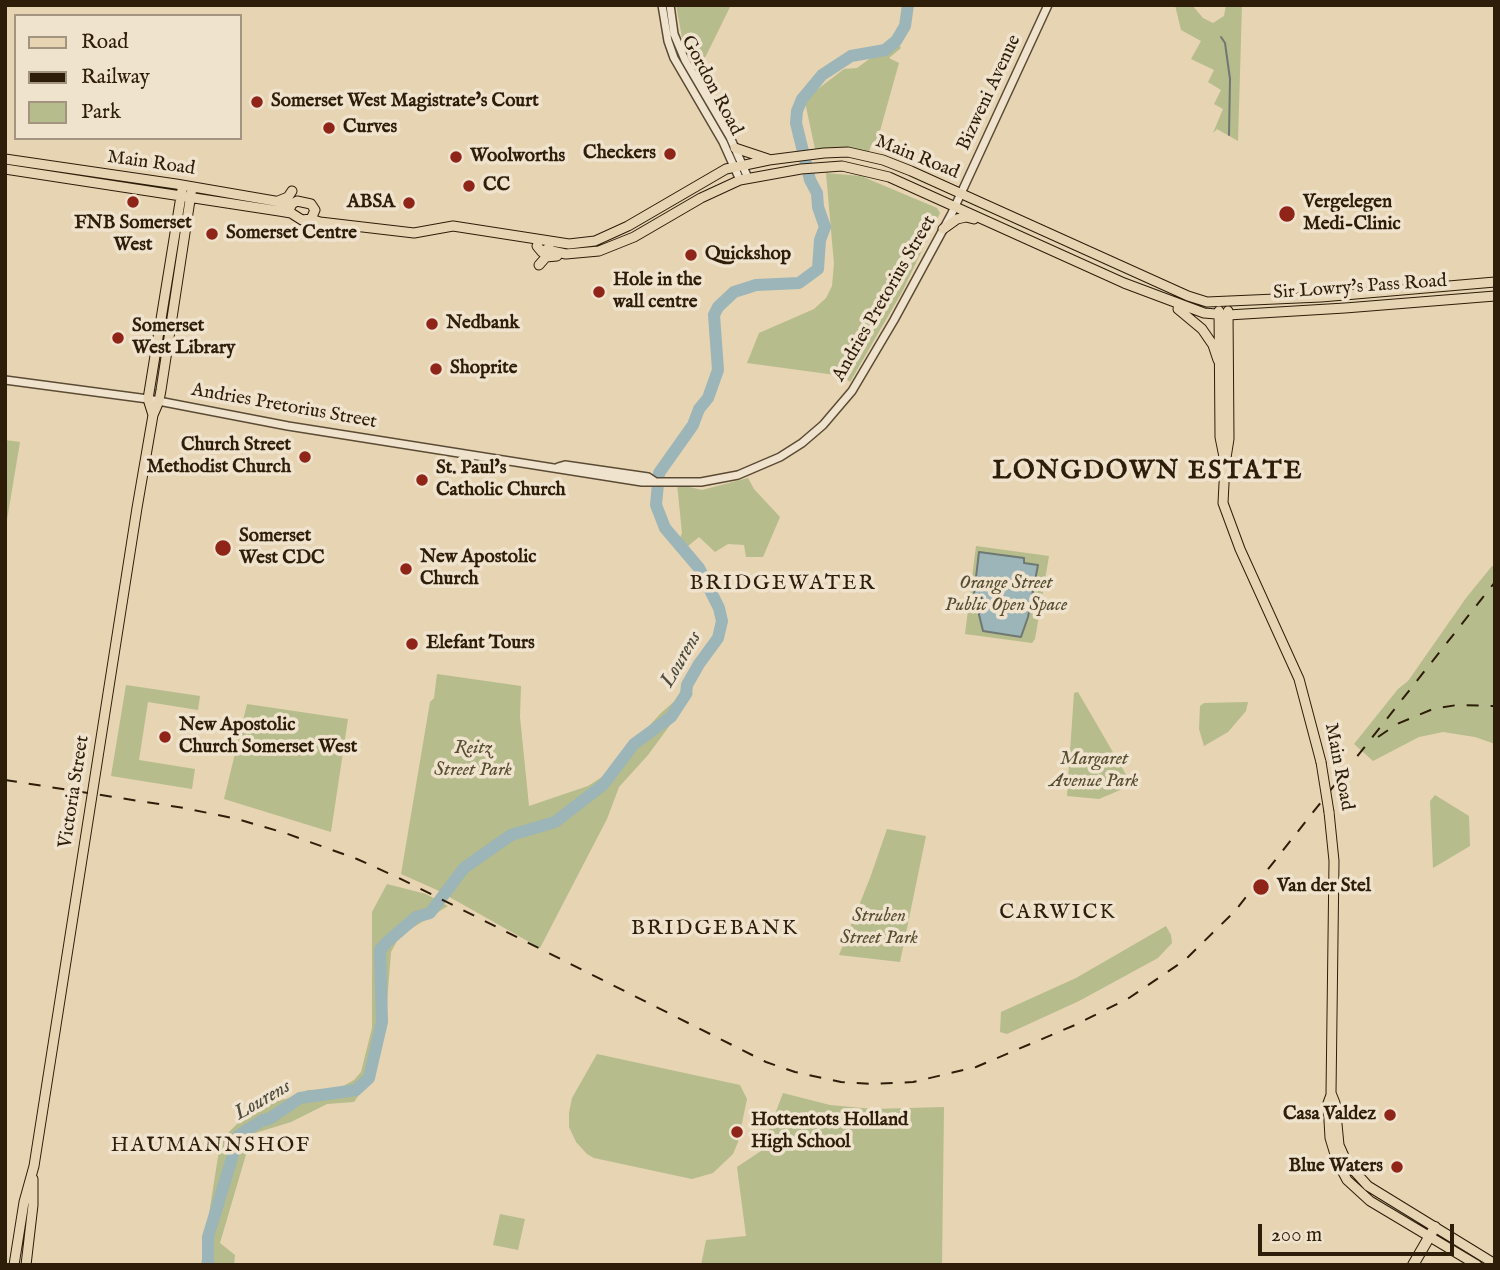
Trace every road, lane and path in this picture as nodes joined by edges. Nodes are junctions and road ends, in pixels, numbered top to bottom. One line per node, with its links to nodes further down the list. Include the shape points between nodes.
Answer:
1 (662, 5): 7 (street, Gordon Road, via 668,41 680,69)
2 (670, 5): 4 (street, Gordon Road, via 674,34 685,60)
3 (1048, 5): 12 (street, Bizweni Avenue)
4 (735, 148): 6 (main road); 7 (street, Gordon Road)
5 (5, 159): 10 (main road, Main Road)
6 (769, 160): 7 (main road, Main Road); 12 (main road, Main Road, via 848,152 883,160)
7 (738, 166): 9 (street, Gordon Road); 22 (main road, Main Road, via 612,234 587,242)
8 (5, 169): 13 (main road, Main Road)
9 (744, 179): 15 (main road, Main Road, via 842,166 874,172); 23 (main road, Main Road, via 618,245)
10 (187, 186): 13 (main road, Victoria Street); 14 (main road, Main Road)
11 (292, 191): 14 (main road, via 284,200)
12 (960, 195): 15 (street, Bizweni Avenue); 28 (main road, Main Road, via 1188,296)
13 (186, 197): 17 (main road, Main Road); 32 (main road, Victoria Street); 33 (main road, Victoria Street)
14 (269, 201): 17 (main road, Main Road)
15 (955, 207): 20 (main road, Main Road); 21 (street, Andries Pretorius Street)
16 (315, 208): 17 (main road, via 298,201); 18 (main road); 19 (main road, Main Road)
17 (291, 209): 18 (main road, via 302,220)
18 (312, 219): 19 (main road, Main Road)
19 (340, 223): 22 (main road, Main Road, via 414,233 453,226)
20 (989, 223): 21 (main road, via 961,218); 27 (main road, Main Road)
21 (943, 229): 33 (street, Andries Pretorius Street, via 838,408 814,433 780,457 738,475 681,482 564,470)
22 (543, 244): 23 (main road, Main Road)
23 (566, 254): 24 (main road, via 550,256)
24 (539, 265)
25 (1495, 282): 28 (main road, Sir Lowry's Pass Road)
26 (1495, 296): 29 (main road, Sir Lowry's Pass Road)
27 (1164, 299): 29 (main road, Main Road); 30 (main road, via 1202,329)
28 (1224, 302): 29 (main road, Main Road)
29 (1224, 315): 30 (main road, Main Road); 35 (main road, Main Road, via 1229,439)
30 (1220, 368): 35 (main road, Main Road, via 1220,437)
31 (5, 380): 32 (street, Andries Pretorius Street)
32 (148, 399): 33 (street, Andries Pretorius Street); 34 (main road, Victoria Street)
33 (159, 401): 34 (main road, Victoria Street)
34 (153, 415): 36 (main road, Victoria Street)
35 (1225, 464): 37 (main road, Main Road, bridge, via 1226,515 1299,679 1329,812 1334,861 1330,1138 1348,1180 1370,1201)
36 (33, 1175): 39 (main road, Victoria Street); 40 (main road, Victoria Street)
37 (1432, 1232): 38 (main road, Main Road); 41 (highway); 42 (main road, Main Road)
38 (1495, 1264)
39 (14, 1265)
40 (26, 1265)
41 (1413, 1265)
42 (1477, 1265)

